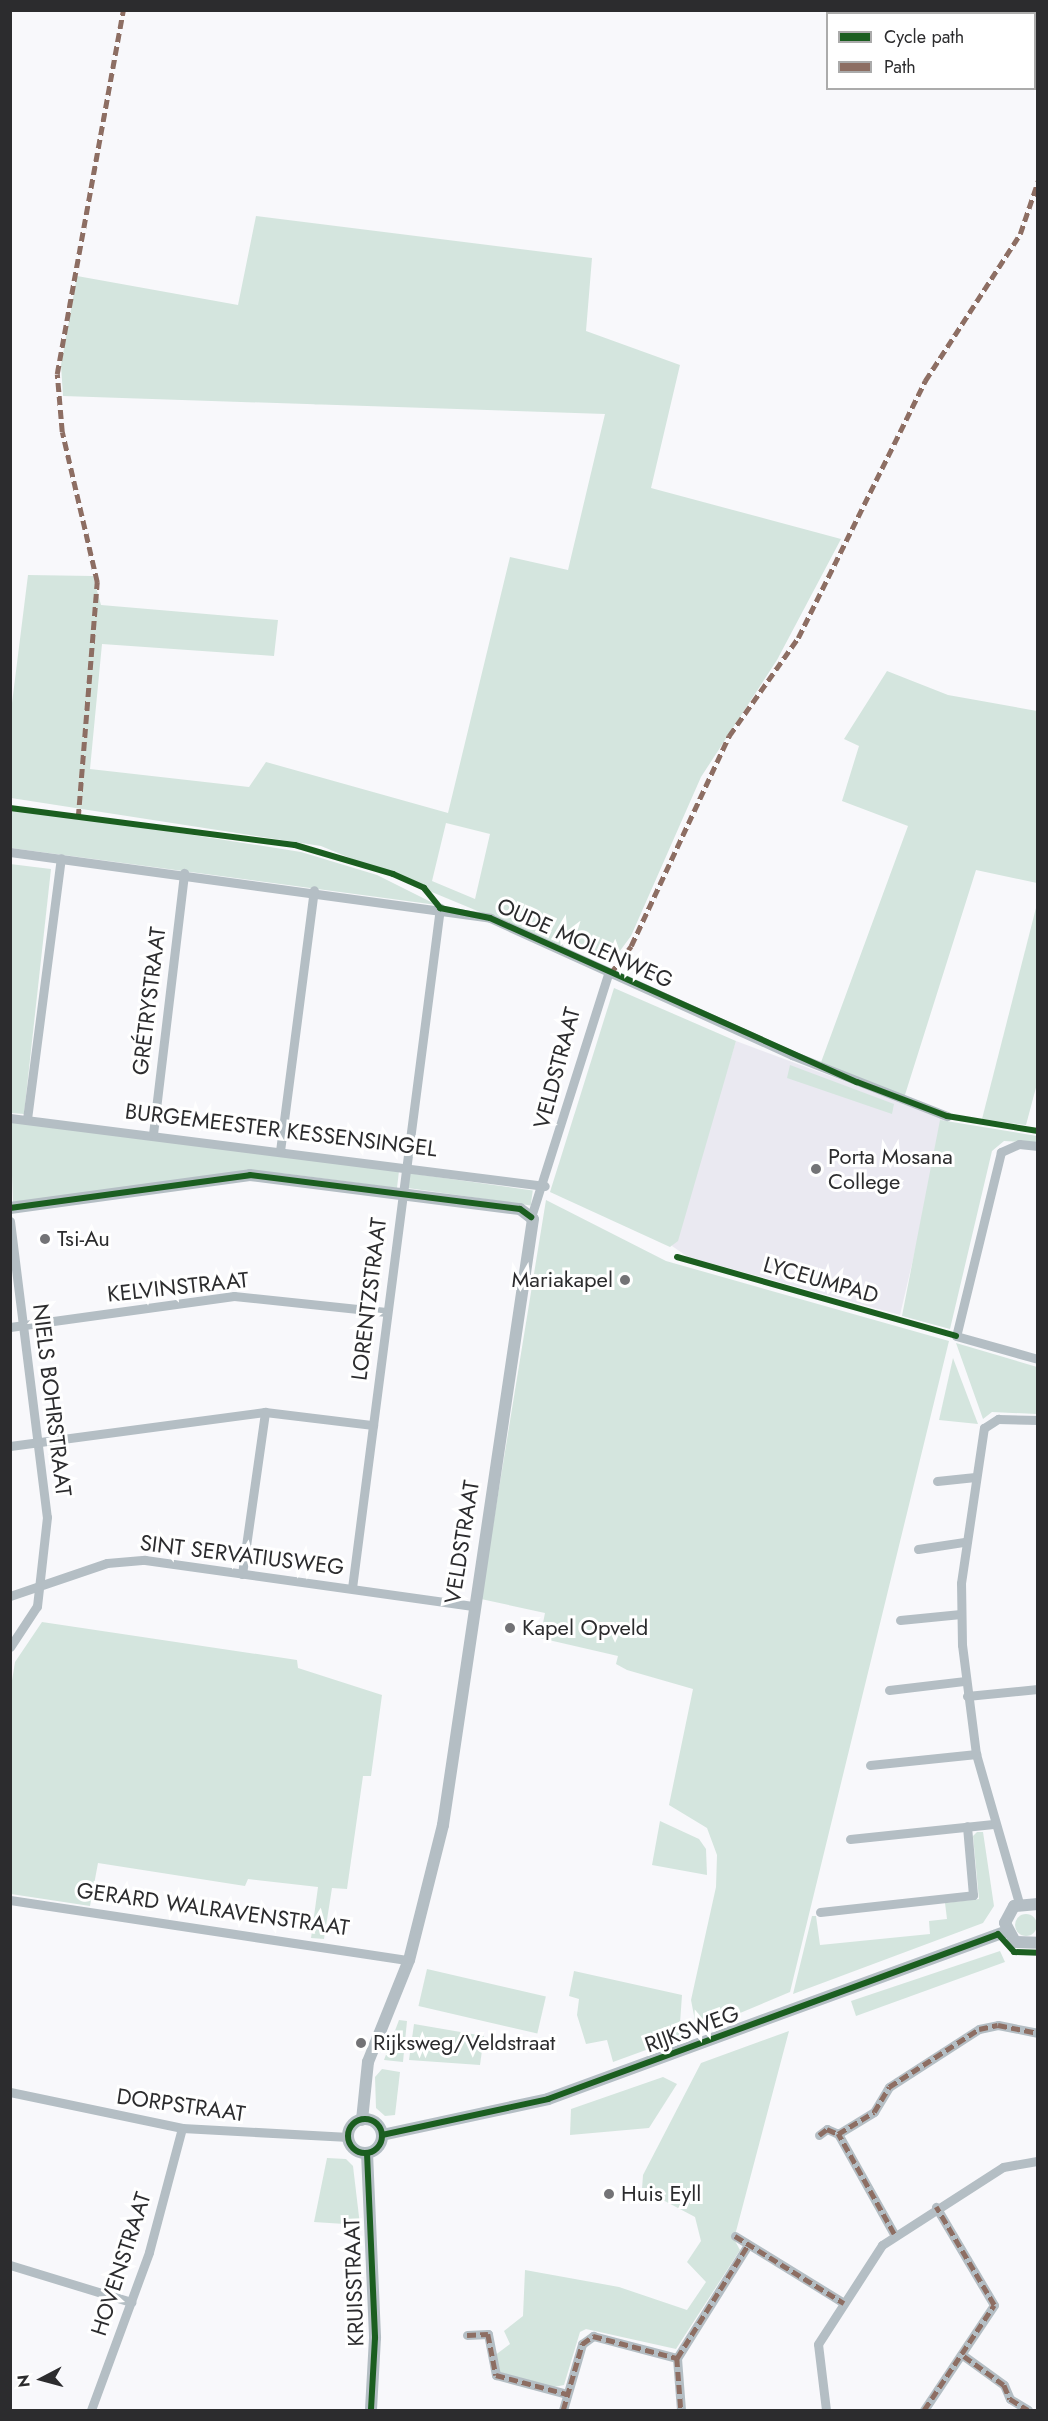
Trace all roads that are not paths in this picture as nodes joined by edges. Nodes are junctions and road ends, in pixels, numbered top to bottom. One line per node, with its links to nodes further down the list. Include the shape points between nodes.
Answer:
1 (10, 852): 2 (street, OUDE MOLENWEG)
2 (61, 858): 3 (street, OUDE MOLENWEG); 9 (street)
3 (184, 873): 4 (street, OUDE MOLENWEG); 10 (street, GRÉTRYSTRAAT)
4 (314, 890): 5 (street, OUDE MOLENWEG); 12 (street)
5 (440, 908): 6 (street, OUDE MOLENWEG, via 490,918); 13 (street, LORENTZSTRAAT)
6 (608, 974): 7 (street, OUDE MOLENWEG); 14 (street, VELDSTRAAT)
7 (947, 1116)
8 (10, 1118): 9 (street, BURGEMEESTER KESSENSINGEL)
9 (27, 1119): 10 (street, BURGEMEESTER KESSENSINGEL)
10 (153, 1134): 12 (street, BURGEMEESTER KESSENSINGEL)
11 (1038, 1146): 22 (street, via 1019,1144 1001,1152 956,1336)
12 (280, 1151): 13 (street, BURGEMEESTER KESSENSINGEL)
13 (404, 1168): 14 (street, BURGEMEESTER KESSENSINGEL); 15 (street, LORENTZSTRAAT)
14 (545, 1186): 17 (street, VELDSTRAAT)
15 (402, 1192): 16 (street, BURGEMEESTER KESSENSINGEL, via 250,1175); 17 (street, BURGEMEESTER KESSENSINGEL, via 520,1209); 19 (street, LORENTZSTRAAT)
16 (10, 1208)
17 (531, 1217): 36 (street, VELDSTRAAT, via 534,1228)
18 (10, 1221): 20 (street, NIELS BOHRSTRAAT)
19 (386, 1312): 20 (street, KELVINSTRAAT, via 234,1296); 25 (street, LORENTZSTRAAT)
20 (23, 1325): 21 (street, KELVINSTRAAT); 26 (street, NIELS BOHRSTRAAT)
21 (10, 1327)
22 (1038, 1359)
23 (266, 1412): 25 (street); 26 (street); 32 (street)
24 (1038, 1420): 28 (street, via 998,1419 984,1428)
25 (372, 1425): 34 (street, LORENTZSTRAAT)
26 (37, 1442): 27 (street); 33 (street, NIELS BOHRSTRAAT, via 47,1517)
27 (10, 1446)
28 (973, 1477): 29 (street); 30 (street)
29 (937, 1481)
30 (964, 1542): 31 (street); 37 (street)
31 (918, 1549)
32 (242, 1574): 33 (street, SINT SERVATIUSWEG, via 128,1560); 34 (street, SINT SERVATIUSWEG)
33 (40, 1584): 35 (street, SINT SERVATIUSWEG); 39 (street, NIELS BOHRSTRAAT, via 37,1606)
34 (352, 1588): 36 (street, SINT SERVATIUSWEG)
35 (10, 1596)
36 (473, 1606): 55 (street, VELDSTRAAT, via 443,1825)
37 (961, 1614): 38 (street); 40 (street)
38 (900, 1620)
39 (11, 1646)
40 (965, 1681): 42 (street); 43 (street)
41 (1038, 1689): 43 (street)
42 (889, 1690)
43 (967, 1696): 44 (street)
44 (976, 1754): 45 (street); 46 (street)
45 (870, 1765)
46 (993, 1824): 47 (street); 50 (street)
47 (967, 1826): 48 (street); 52 (street, via 973,1895)
48 (850, 1839)
49 (10, 1900): 55 (street, GERARD WALRAVENSTRAAT)
50 (1019, 1903): 51 (street); 53 (street, via 1007,1915)
51 (1038, 1904)
52 (820, 1912)
53 (1006, 1931): 54 (street, via 1018,1944); 61 (street, RIJKSWEG, via 548,2098)
54 (1036, 1947)
55 (409, 1960): 58 (street, VELDSTRAAT, via 371,2052)
56 (1038, 2033): 60 (street, via 998,2025 979,2028 888,2087 874,2112)
57 (10, 2092): 59 (street, DORPSTRAAT)
58 (362, 2120): 61 (street, via 376,2123); 63 (street)
59 (182, 2128): 63 (street, DORPSTRAAT); 71 (street, HOVENSTRAAT)
60 (838, 2134): 62 (street, via 827,2130); 67 (street)
61 (382, 2135): 64 (street, via 378,2147)
62 (819, 2135)
63 (349, 2137): 64 (street, via 353,2148)
64 (367, 2153): 78 (street, KRUISSTRAAT, via 375,2338)
65 (1038, 2161): 66 (street, via 1003,2167)
66 (936, 2207): 67 (street); 74 (street, via 994,2305)
67 (894, 2234): 72 (street)
68 (735, 2236): 69 (street)
69 (748, 2245): 72 (street); 75 (street)
70 (10, 2265): 71 (street)
71 (131, 2302): 77 (street, HOVENSTRAAT)
72 (844, 2303): 81 (street, via 817,2350)
73 (467, 2335): 76 (street, via 488,2334 490,2365 499,2376)
74 (964, 2356): 82 (street); 83 (street, via 1004,2385 1010,2399)
75 (677, 2358): 76 (street, via 591,2336 582,2342); 80 (street)
76 (567, 2394): 79 (street)
77 (91, 2410)
78 (371, 2410)
79 (563, 2410)
80 (681, 2410)
81 (826, 2410)
82 (924, 2410)
83 (1028, 2410)

